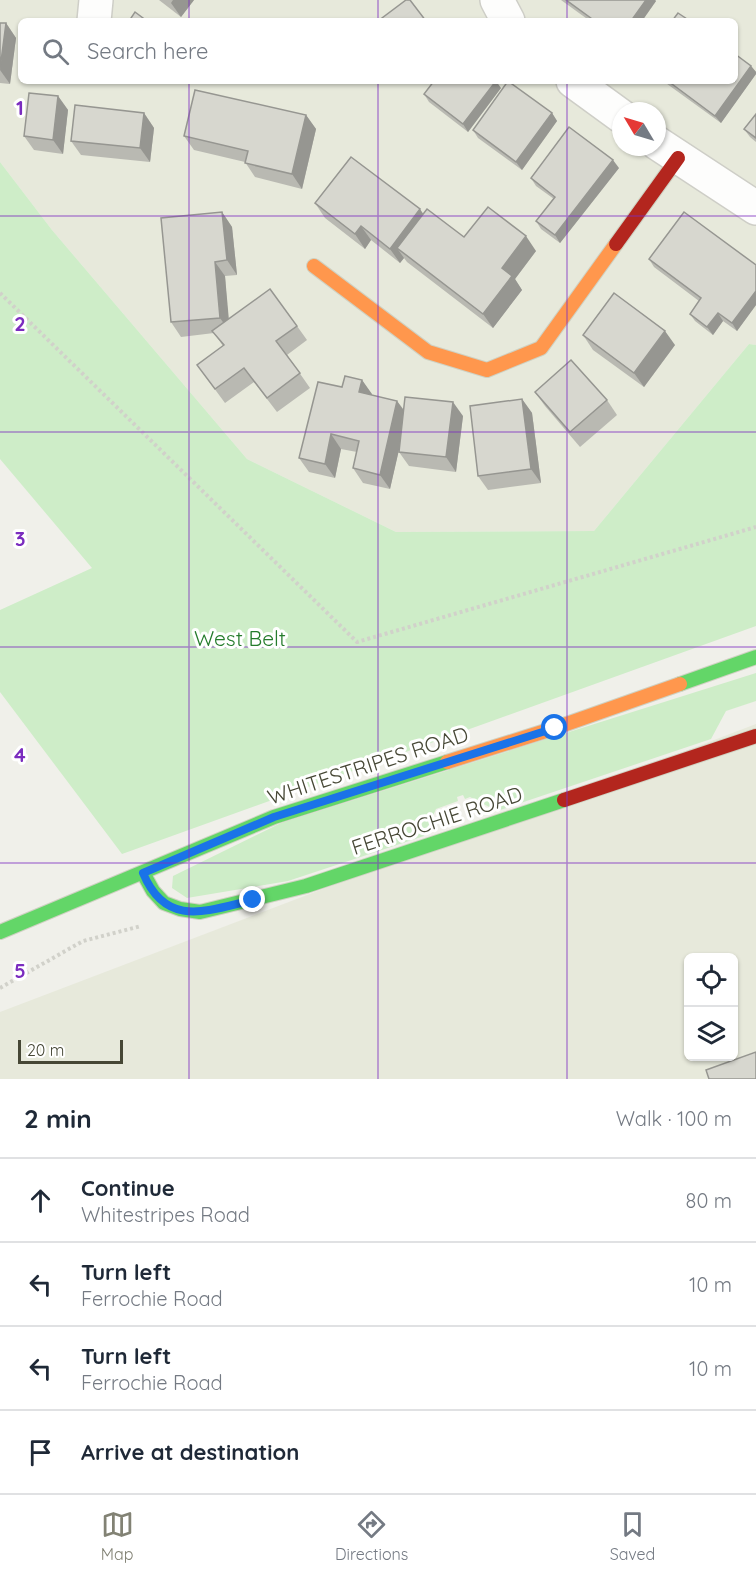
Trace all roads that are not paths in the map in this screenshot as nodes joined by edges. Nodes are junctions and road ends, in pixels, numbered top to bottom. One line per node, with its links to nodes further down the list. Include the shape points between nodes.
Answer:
1 (96, 0): 3 (street)
2 (497, 0): 4 (street)
3 (94, 18)
4 (506, 18)
5 (577, 84): 6 (street)
6 (612, 109)
7 (667, 151): 8 (street); 9 (street, via 541,348 487,370 428,352)
8 (756, 208)
9 (314, 266)
10 (756, 657): 12 (street, WHITESTRIPES ROAD, via 555,728 274,817)
11 (756, 736): 12 (street, FERROCHIE ROAD, via 306,886 200,912 168,906 158,898)
12 (143, 873): 13 (street, WHITESTRIPES ROAD)
13 (0, 932)

